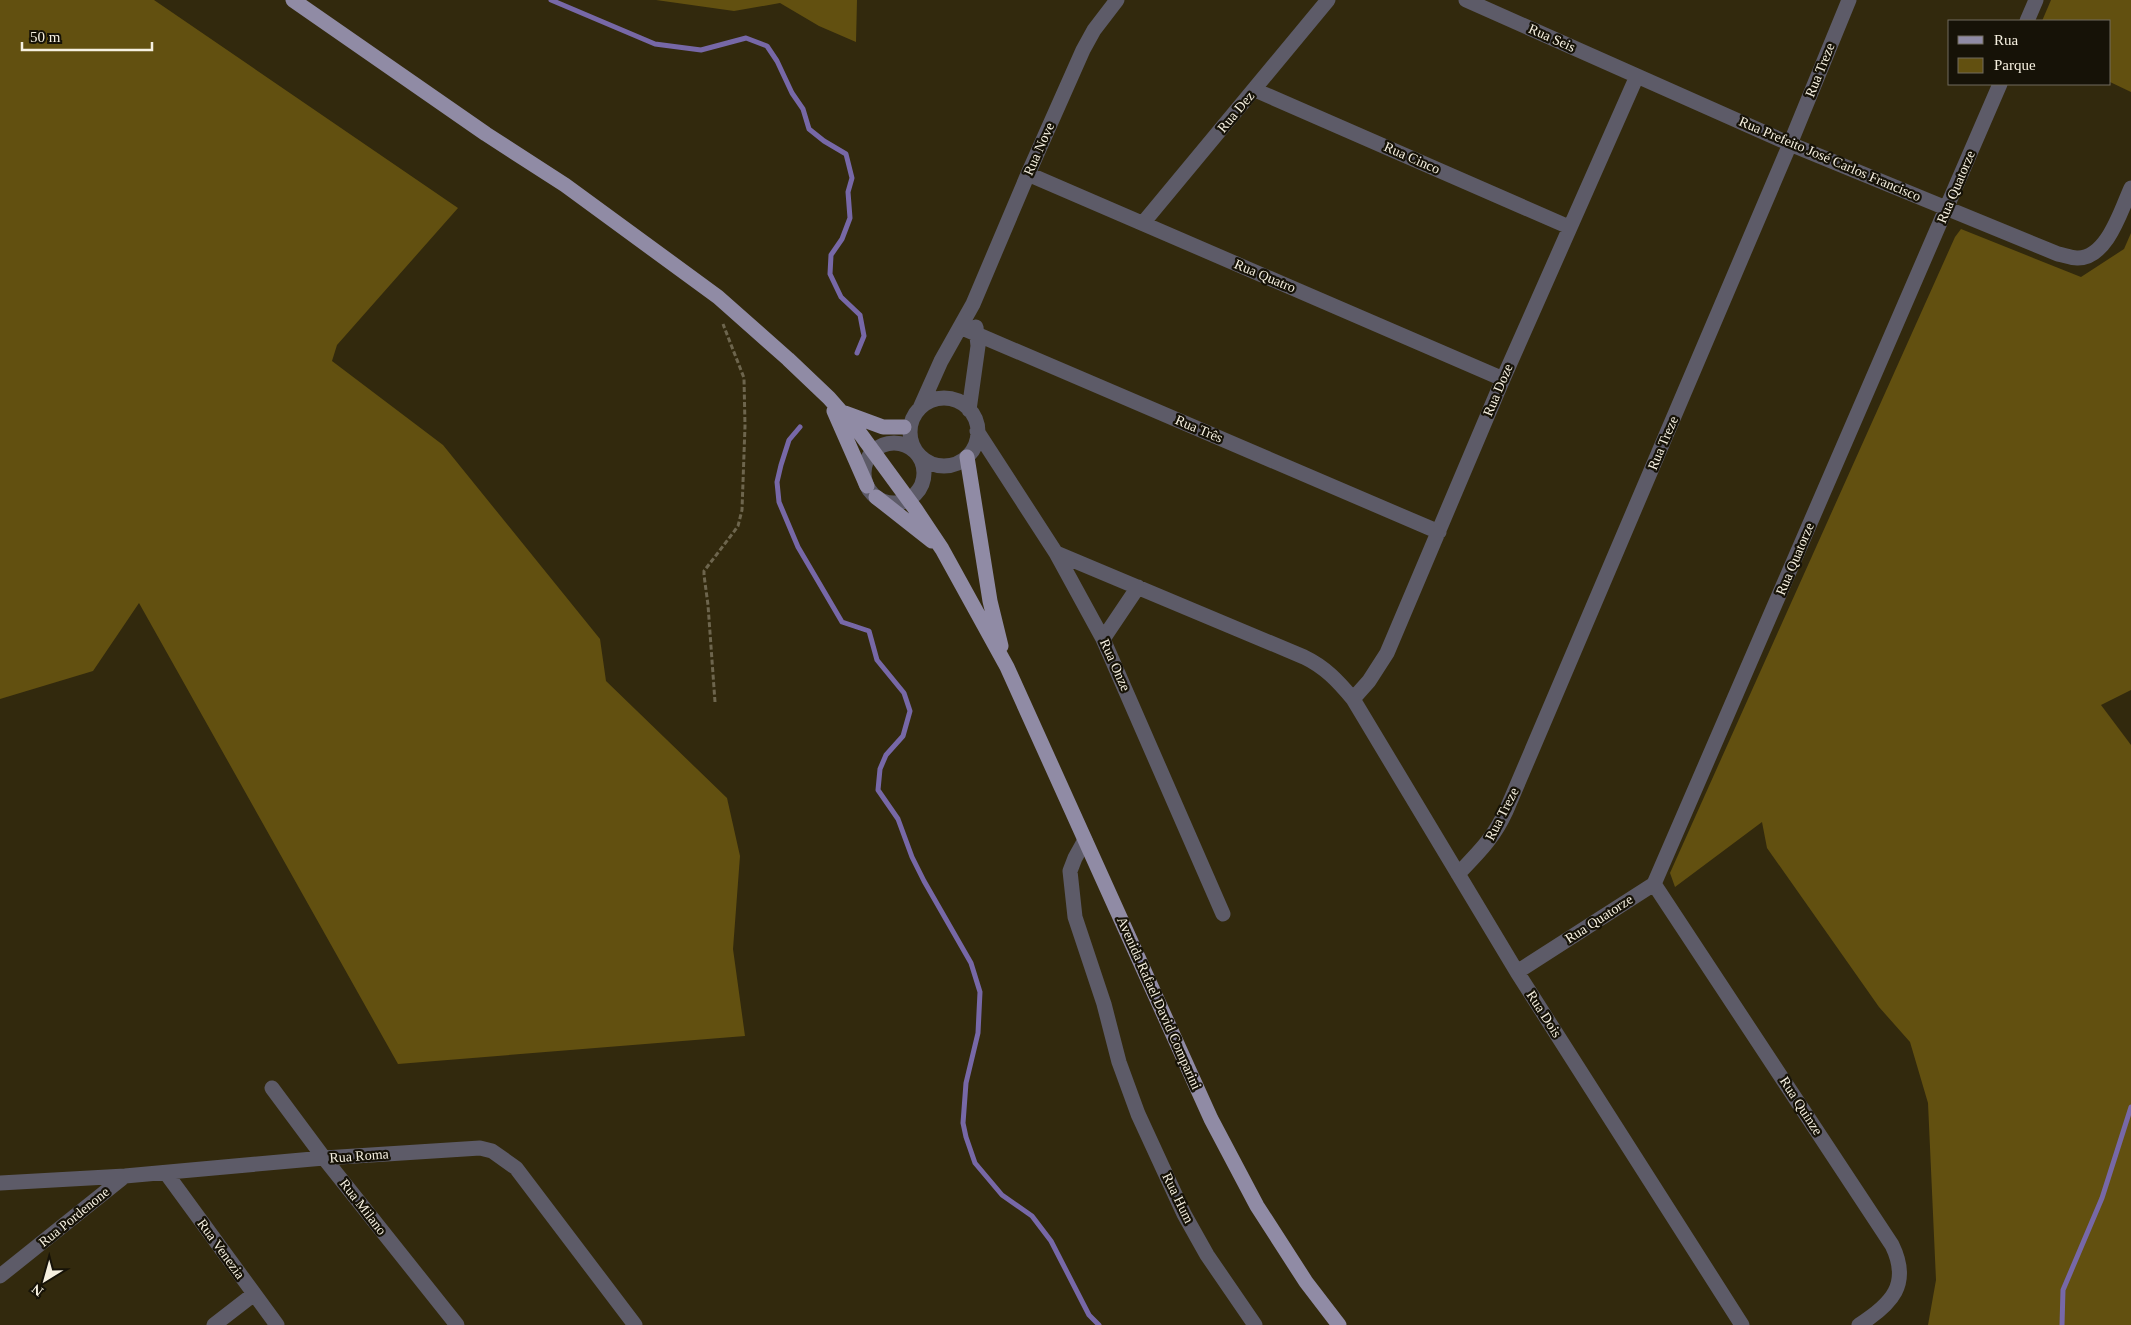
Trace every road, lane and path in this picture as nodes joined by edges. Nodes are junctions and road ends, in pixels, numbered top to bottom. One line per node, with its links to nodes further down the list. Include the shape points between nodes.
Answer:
1 (293, 0): 17 (main road, via 565,185)
2 (1117, 0): 12 (street, Rua Nove, via 1083,50)
3 (1328, 0): 10 (street, Rua Dez)
4 (1466, 0): 8 (street, Rua Seis)
5 (1849, 0): 11 (street, Rua Treze)
6 (2036, 0): 7 (street)
7 (2026, 20)
8 (1637, 76): 11 (street, Rua Prefeito José Carlos Francisco); 16 (street, Rua Doze)
9 (2000, 85): 14 (street, Rua Quatorze)
10 (1256, 90): 15 (street, Rua Dez); 16 (street, Rua Cinco)
11 (1790, 144): 14 (street, Rua Prefeito José Carlos Francisco); 43 (street, Rua Treze, via 1506,811 1496,832)
12 (1028, 174): 15 (street, Rua Quatro); 18 (street, Rua Nove)
13 (2131, 188): 14 (street, Rua Prefeito José Carlos Francisco, via 2100,249 2091,256 2077,258 2058,254)
14 (1947, 209): 44 (street, Rua Quatorze)
15 (1143, 223): 21 (street, Rua Quatro)
16 (1569, 227): 21 (street, Rua Doze)
17 (718, 297): 22 (main road); 41 (path, via 726,333 744,378 745,426 741,518 704,571)
18 (973, 304): 19 (street, Rua Nove); 20 (street)
19 (960, 327): 20 (street, Rua Três); 25 (street, Rua Nove)
20 (977, 335): 23 (street); 34 (street, Rua Três)
21 (1503, 379): 34 (street, Rua Doze)
22 (829, 398): 24 (main road); 32 (main road)
23 (969, 410): 25 (street, via 958,402 945,399 931,401); 26 (street)
24 (842, 412): 25 (main road, via 883,427); 27 (main road)
25 (912, 418): 27 (street); 28 (street, via 911,441)
26 (977, 430): 29 (street, via 975,445); 36 (street, Rua Onze)
27 (879, 448): 28 (street, via 894,443); 32 (street, via 865,467); 33 (main road)
28 (918, 454): 30 (street, via 932,464); 31 (street, via 924,471)
29 (967, 456): 30 (street); 39 (main road, via 990,601)
30 (949, 466): 31 (street)
31 (923, 480): 33 (street)
32 (872, 492): 33 (street, via 889,503); 35 (main road)
33 (909, 500): 35 (main road)
34 (1439, 532): 40 (street, Rua Doze, via 1387,653)
35 (942, 549): 39 (main road)
36 (1056, 553): 37 (street, Rua Dois); 38 (street, Rua Onze)
37 (1138, 587): 38 (street); 40 (street, Rua Dois, via 1321,665)
38 (1103, 639): 45 (street, Rua Onze)
39 (1007, 667): 42 (main road, Avenida Rafael David Comparini)
40 (1353, 699): 43 (street, Rua Dois)
41 (715, 702)
42 (1085, 840): 58 (street, Rua Hum, via 1070,871 1075,917 1119,1062 1138,1114 1184,1214); 59 (main road, Avenida Rafael David Comparini, via 1211,1119 1257,1206 1306,1282)
43 (1458, 874): 46 (street, Rua Dois)
44 (1654, 884): 46 (street, Rua Quatorze); 61 (street, Rua Quinze, via 1900,1261 1901,1276 1896,1290 1885,1305)
45 (1223, 914)
46 (1517, 972): 60 (street, Rua Dois)
47 (272, 1088): 48 (street, Rua Milano)
48 (324, 1158): 49 (street, Rua Roma); 56 (street, Rua Milano); 57 (street, Rua Roma, via 468,1148 492,1151 516,1168)
49 (166, 1173): 50 (street, Rua Roma); 53 (street, Rua Venezia)
50 (125, 1176): 51 (street, Rua Roma); 52 (street, Rua Pordenone)
51 (0, 1183)
52 (0, 1276)
53 (254, 1294): 54 (street); 55 (street, Rua Venezia)
54 (214, 1325)
55 (277, 1325)
56 (457, 1325)
57 (635, 1325)
58 (1254, 1325)
59 (1339, 1325)
60 (1742, 1325)
61 (1859, 1325)

